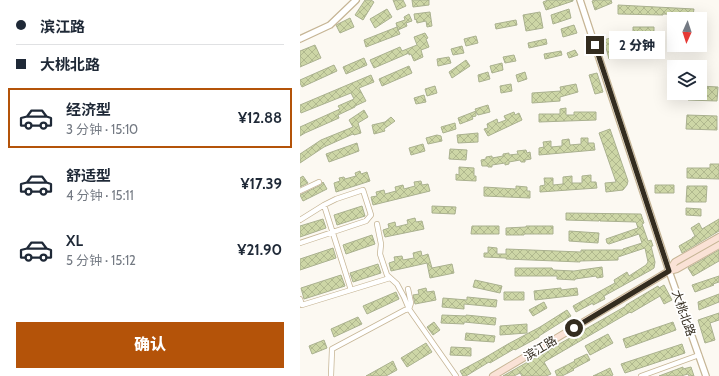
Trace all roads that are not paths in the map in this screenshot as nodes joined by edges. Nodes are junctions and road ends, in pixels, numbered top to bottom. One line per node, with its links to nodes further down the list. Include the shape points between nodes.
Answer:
1 (356, 0): 3 (street, via 330,25)
2 (580, 0): 13 (street, 大桃北路)
3 (300, 39)
4 (318, 182): 5 (street)
5 (300, 191)
6 (324, 205): 7 (street); 9 (street); 9 (street, via 363,190 371,215 366,221)
7 (300, 220)
8 (377, 224): 14 (street, via 380,254)
9 (333, 232): 11 (street); 16 (street)
10 (719, 237): 13 (main road, 滨江路, via 675,262)
11 (300, 243)
12 (719, 245): 13 (main road, 滨江路)
13 (669, 271): 19 (street, 大桃北路); 22 (main road, 滨江路)
14 (390, 278): 16 (street); 18 (street, via 397,284)
15 (408, 289): 18 (street, via 411,303)
16 (351, 290): 17 (street, via 302,305)
17 (300, 300)
18 (409, 309): 20 (street, via 332,349); 21 (street)
19 (699, 355): 23 (street); 24 (street, 大桃北路)
20 (330, 376)
21 (456, 376)
22 (493, 376)
23 (641, 376)
24 (706, 376)

